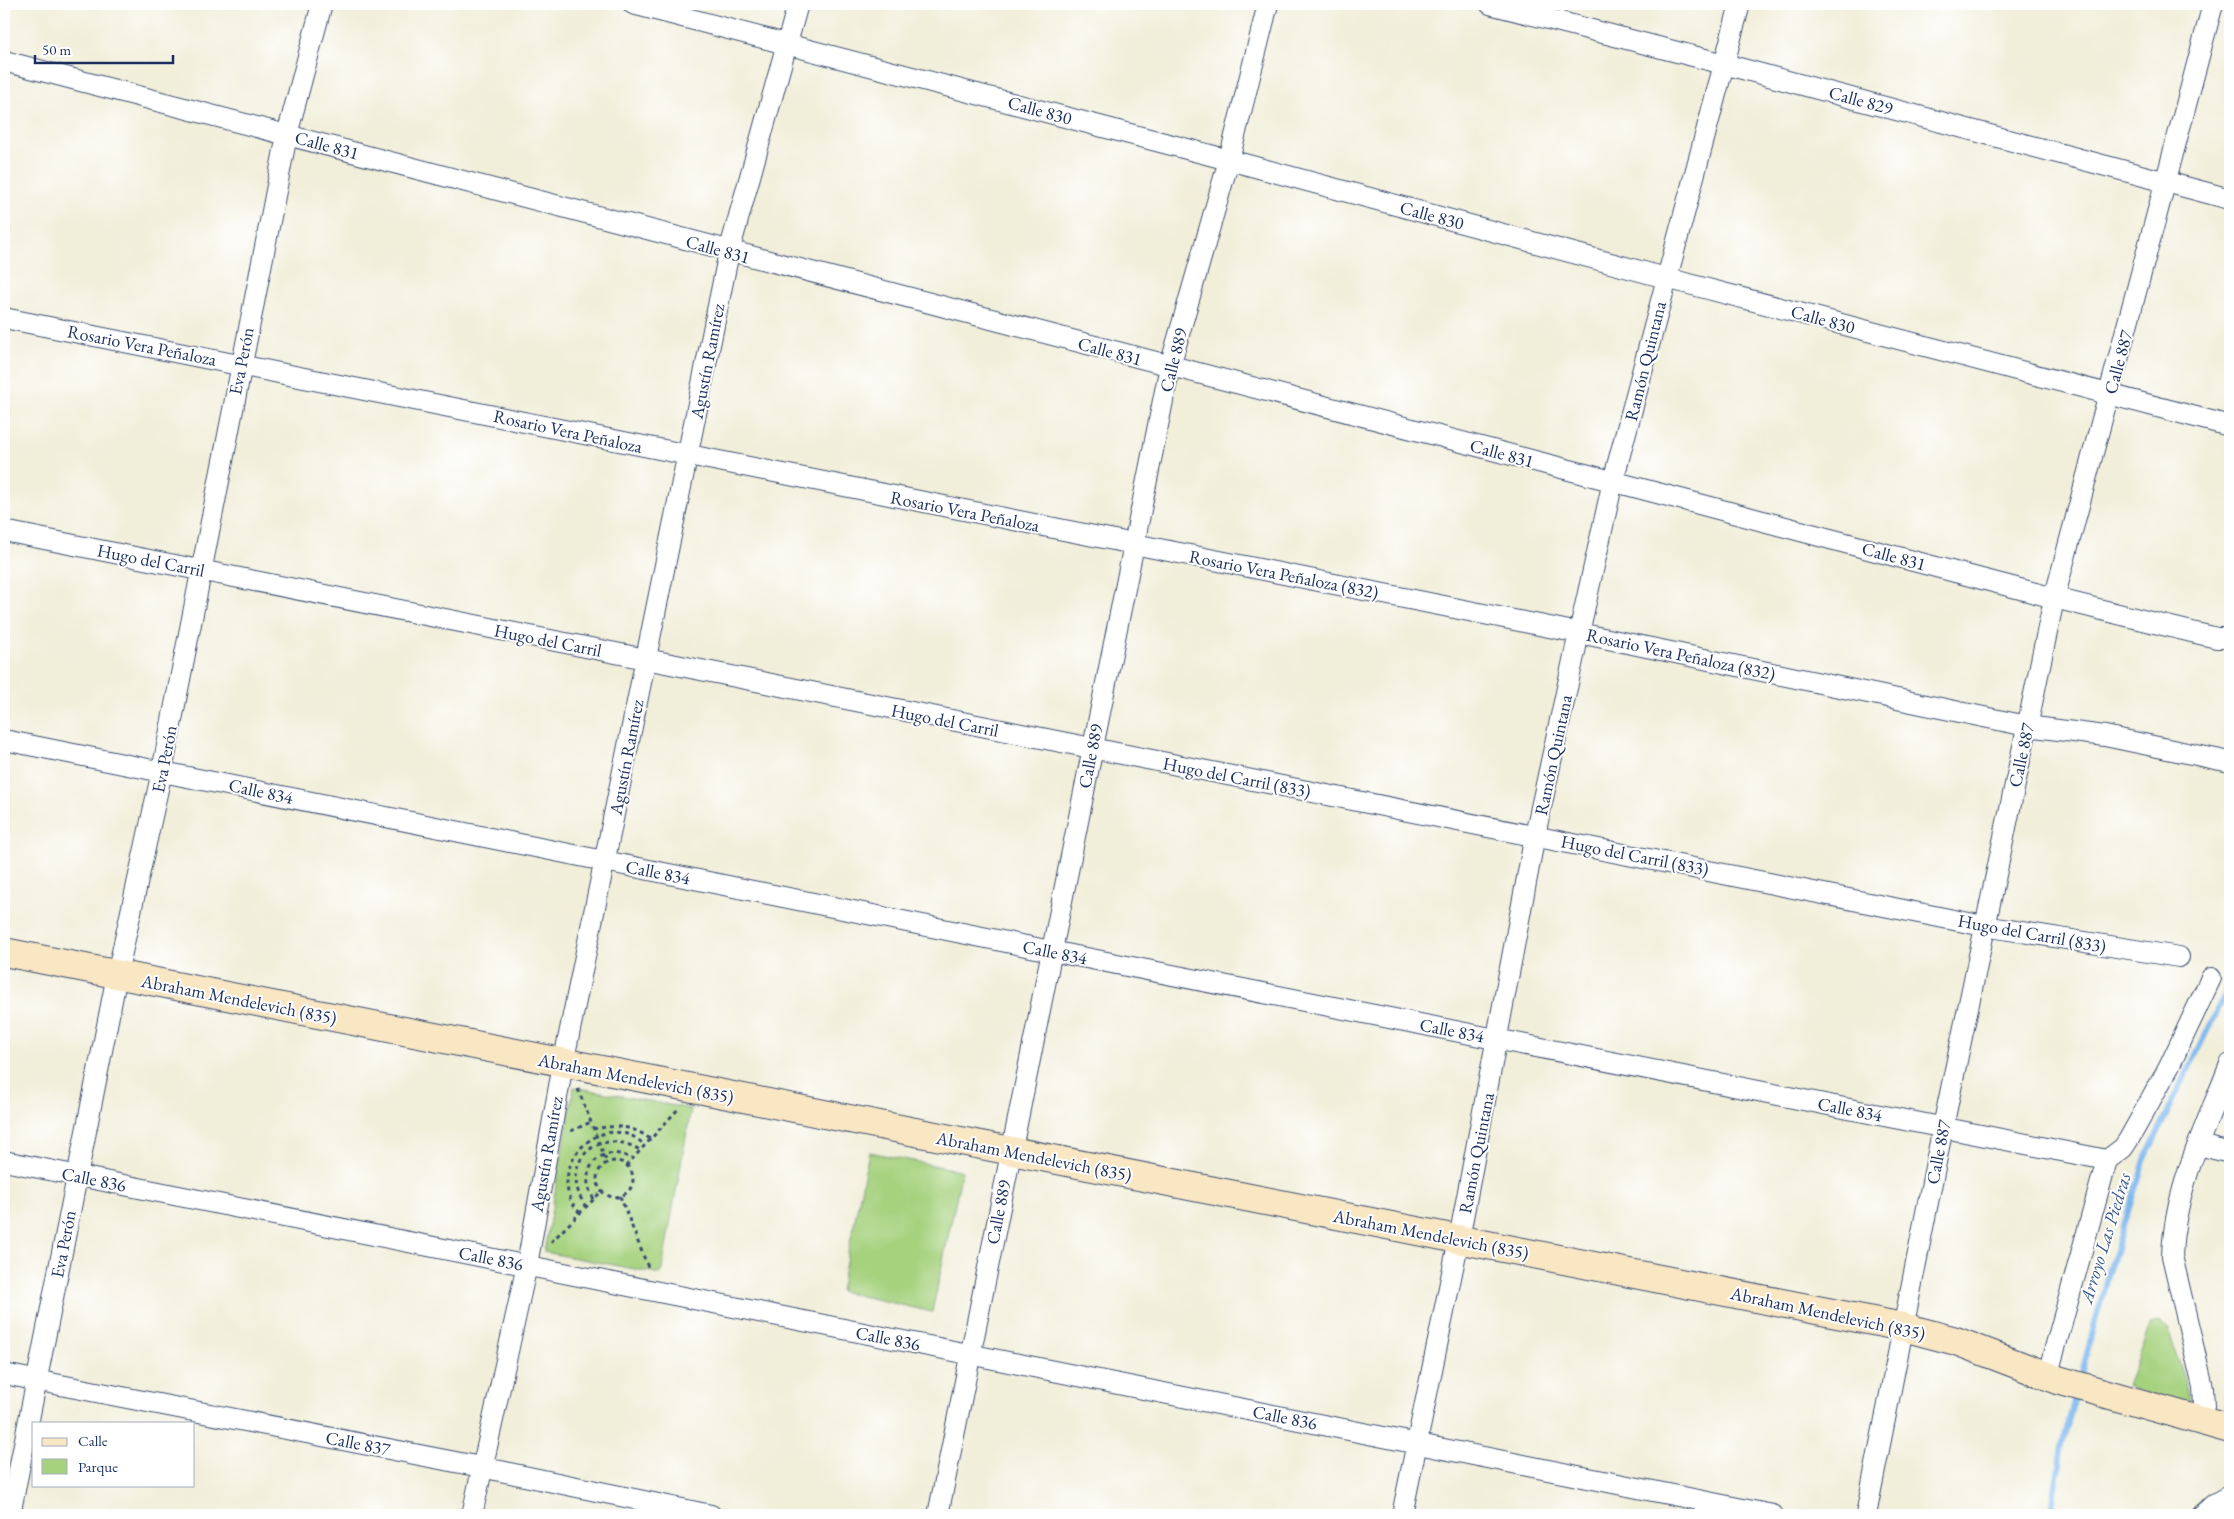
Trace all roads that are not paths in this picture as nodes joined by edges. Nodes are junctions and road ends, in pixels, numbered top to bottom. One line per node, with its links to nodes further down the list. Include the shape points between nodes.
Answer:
1 (322, 4): 11 (street, Eva Perón)
2 (633, 4): 8 (street, Calle 830)
3 (798, 4): 8 (street, Agustín Ramírez)
4 (1268, 4): 12 (street, Calle 889)
5 (1490, 4): 10 (street, Calle 829)
6 (1740, 4): 10 (street, Ramón Quintana)
7 (2213, 4): 13 (street, Calle 887)
8 (788, 44): 12 (street, Calle 830); 15 (street, Agustín Ramírez)
9 (4, 61): 11 (street, Calle 831)
10 (1724, 64): 13 (street, Calle 829); 16 (street, Ramón Quintana)
11 (287, 135): 15 (street, Calle 831); 18 (street, Eva Perón)
12 (1229, 160): 16 (street, Calle 830); 19 (street, Calle 889)
13 (2166, 182): 14 (street, Calle 829); 20 (street, Calle 887)
14 (2230, 199)
15 (729, 252): 19 (street, Calle 831); 22 (street, Agustín Ramírez)
16 (1666, 278): 20 (street, Calle 830); 23 (street, Ramón Quintana)
17 (4, 318): 18 (street, Rosario Vera Peñaloza)
18 (241, 364): 22 (street, Rosario Vera Peñaloza); 26 (street, Eva Perón)
19 (1170, 366): 23 (street, Calle 831); 25 (street, Calle 889)
20 (2110, 394): 21 (street, Calle 830); 27 (street, Calle 887)
21 (2230, 426)
22 (688, 456): 25 (street, Rosario Vera Peñaloza); 30 (street, Agustín Ramírez)
23 (1614, 481): 27 (street, Calle 831); 28 (street, Ramón Quintana)
24 (4, 531): 26 (street, Hugo del Carril)
25 (1133, 544): 28 (street, Rosario Vera Peñaloza (832)); 33 (street, Calle 889)
26 (201, 570): 30 (street, Hugo del Carril); 35 (street, Eva Perón)
27 (2054, 599): 29 (street, Calle 831); 31 (street, Calle 887)
28 (1579, 633): 31 (street, Rosario Vera Peñaloza (832)); 36 (street, Ramón Quintana)
29 (2224, 637)
30 (646, 660): 33 (street, Hugo del Carril); 37 (street, Agustín Ramírez)
31 (2027, 726): 34 (street, Rosario Vera Peñaloza (832), via 2105,736); 38 (street, Calle 887)
32 (4, 740): 35 (street, Calle 834)
33 (1092, 749): 36 (street, Hugo del Carril (833)); 39 (street, Calle 889)
34 (2230, 762)
35 (162, 771): 37 (street, Calle 834); 42 (street, Eva Perón)
36 (1535, 835): 38 (street, Hugo del Carril (833)); 44 (street, Ramón Quintana)
37 (605, 862): 39 (street, Calle 834); 46 (street, Agustín Ramírez)
38 (1984, 926): 41 (street, Hugo del Carril (833)); 47 (street, Calle 887)
39 (1051, 951): 44 (street, Calle 834); 49 (street, Calle 889)
40 (4, 952): 42 (street, Abraham Mendelevich (835))
41 (2179, 958)
42 (117, 975): 46 (street, Abraham Mendelevich (835)); 53 (street, Eva Perón)
43 (2211, 978): 51 (street, via 2129,1139)
44 (1498, 1039): 47 (street, Calle 834); 54 (street, Ramón Quintana)
45 (2230, 1064): 48 (street)
46 (565, 1065): 49 (street, Abraham Mendelevich (835)); 55 (street, Agustín Ramírez)
47 (1942, 1127): 51 (street, Calle 834); 56 (street, Calle 887)
48 (2199, 1145): 50 (street); 61 (street, via 2174,1223 2172,1256 2203,1386)
49 (1010, 1152): 54 (street, Abraham Mendelevich (835)); 57 (street, Calle 889)
50 (2230, 1153)
51 (2107, 1160): 59 (street)
52 (4, 1161): 53 (street, Calle 836)
53 (77, 1176): 55 (street, Calle 836); 60 (street, Eva Perón)
54 (1459, 1239): 56 (street, Abraham Mendelevich (835)); 63 (street, Ramón Quintana)
55 (526, 1266): 57 (street, Calle 836); 64 (street, Agustín Ramírez)
56 (1903, 1327): 59 (street, Abraham Mendelevich (835), via 1956,1342); 72 (street, Calle 887)
57 (970, 1355): 63 (street, Calle 836); 69 (street, Calle 889)
58 (4, 1374): 60 (street, Calle 837)
59 (2052, 1379): 61 (street, Abraham Mendelevich (835))
60 (36, 1381): 64 (street, Calle 837); 66 (street, Eva Perón)
61 (2201, 1420): 62 (street, Abraham Mendelevich (835))
62 (2230, 1429)
63 (1417, 1444): 70 (street, Ramón Quintana); 71 (street, Calle 836)
64 (481, 1468): 67 (street, Agustín Ramírez); 68 (street, Calle 837)
65 (2230, 1495): 73 (street)
66 (10, 1515)
67 (472, 1515)
68 (711, 1515)
69 (938, 1515)
70 (1402, 1515)
71 (1773, 1515)
72 (1866, 1515)
73 (2202, 1515)

